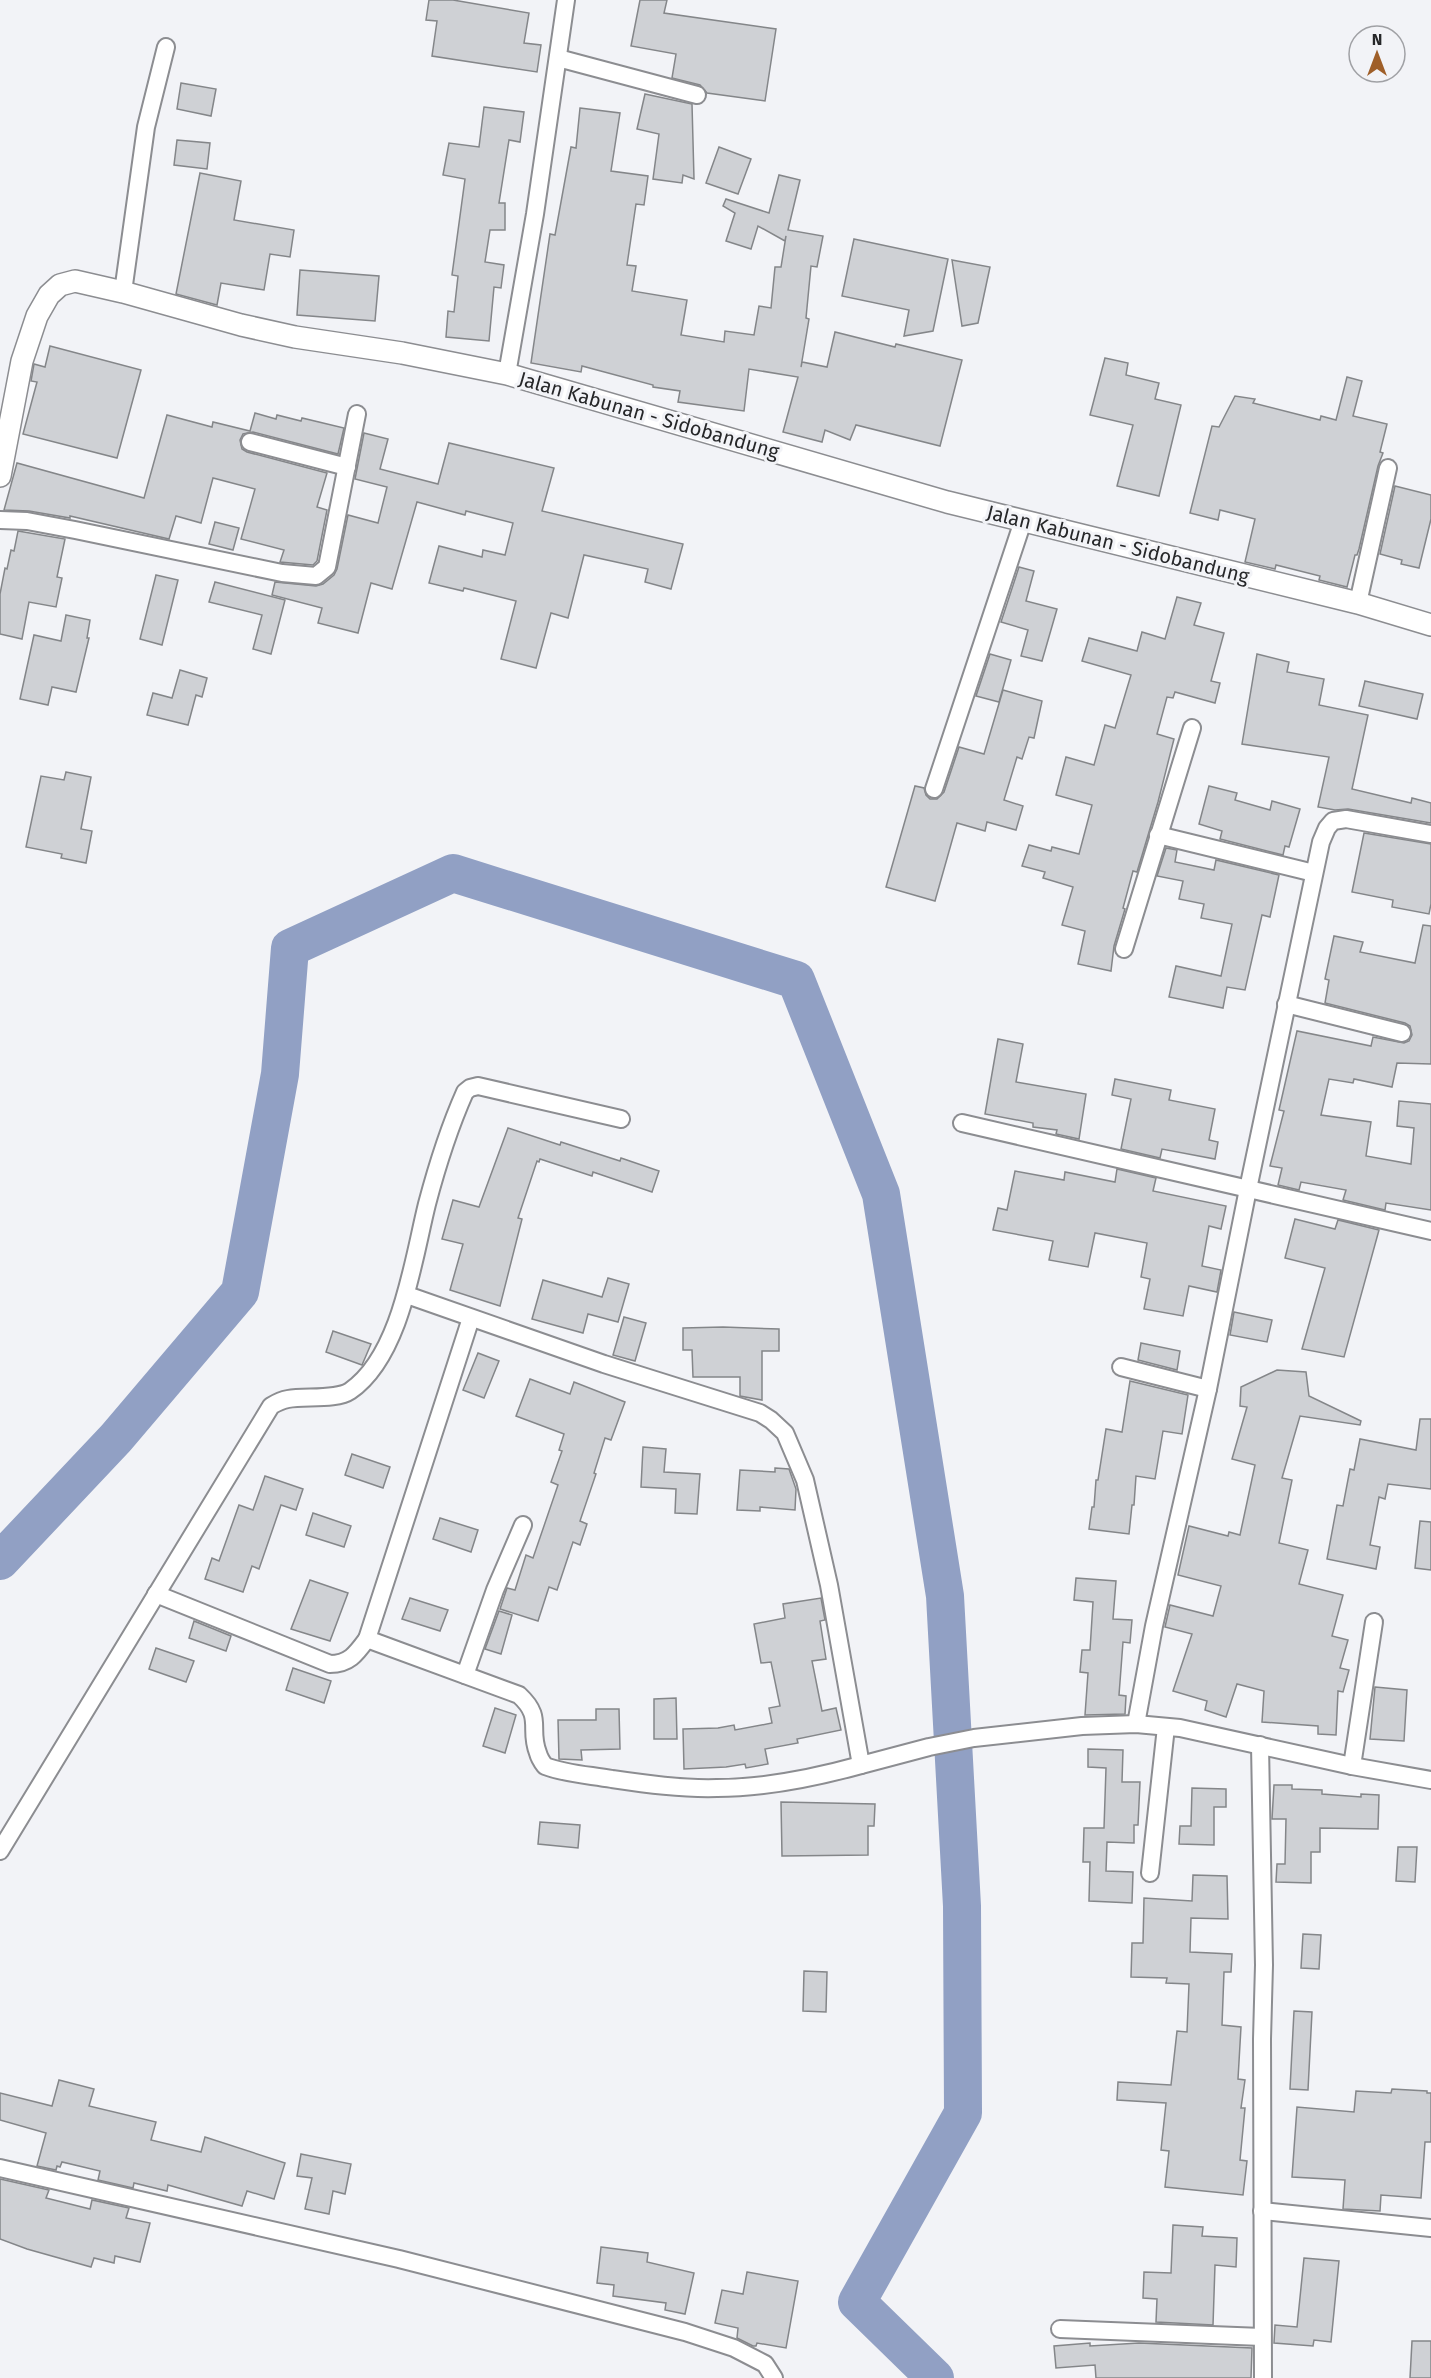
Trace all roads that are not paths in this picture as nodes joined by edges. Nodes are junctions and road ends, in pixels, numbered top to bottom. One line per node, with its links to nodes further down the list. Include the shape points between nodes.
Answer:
1 (566, 0): 3 (street)
2 (166, 47): 5 (street, via 146,127)
3 (558, 58): 4 (street); 6 (street, via 536,214)
4 (698, 95)
5 (123, 292): 6 (street, Jalan Kabunan - Sidobandung, via 296,337); 11 (street, Jalan Kabunan - Sidobandung, via 75,281 56,288 43,302 22,361)
6 (507, 374): 13 (street, Jalan Kabunan - Sidobandung)
7 (357, 414): 9 (street)
8 (250, 442): 9 (street)
9 (347, 467): 12 (street, via 327,567 316,576 282,573 27,521)
10 (1388, 468): 14 (street)
11 (0, 476)
12 (0, 520)
13 (1023, 522): 14 (street, Jalan Kabunan - Sidobandung); 17 (street)
14 (1358, 603): 15 (street, Jalan Kabunan - Sidobandung)
15 (1431, 625)
16 (1192, 728): 19 (street)
17 (934, 789)
18 (1431, 834): 20 (street, via 1347,819 1333,821 1320,842)
19 (1158, 835): 20 (street); 21 (street)
20 (1314, 873): 22 (street)
21 (1124, 949)
22 (1286, 1004): 23 (street); 26 (street)
23 (1402, 1033)
24 (621, 1119): 28 (street, via 478,1086 470,1088 442,1151)
25 (962, 1123): 26 (street)
26 (1248, 1189): 27 (street); 31 (street)
27 (1431, 1231)
28 (407, 1295): 29 (street); 33 (street, via 384,1350 368,1374 349,1392 285,1399 271,1406)
29 (471, 1318): 35 (street); 40 (street, via 760,1413 785,1433 805,1480 829,1585)
30 (1121, 1367): 31 (street)
31 (1208, 1389): 37 (street)
32 (523, 1525): 36 (street)
33 (156, 1594): 35 (street, via 330,1664 352,1658); 43 (street)
34 (1374, 1622): 41 (street)
35 (367, 1639): 36 (street)
36 (465, 1675): 40 (street, via 519,1695 529,1704 535,1720 537,1752 545,1766 558,1771 716,1788 809,1779)
37 (1136, 1724): 38 (street); 40 (street, via 974,1738)
38 (1166, 1727): 39 (street); 44 (street)
39 (1260, 1745): 41 (street); 46 (street, via 1264,1965)
40 (861, 1765)
41 (1352, 1766): 42 (street)
42 (1431, 1780)
43 (0, 1851)
44 (1150, 1873)
45 (0, 2168): 50 (street, via 399,2259 686,2332 734,2348 765,2364)
46 (1262, 2211): 47 (street); 49 (street)
47 (1431, 2228)
48 (1060, 2329): 49 (street)
49 (1262, 2337): 51 (street)
50 (774, 2378)
51 (1263, 2378)

